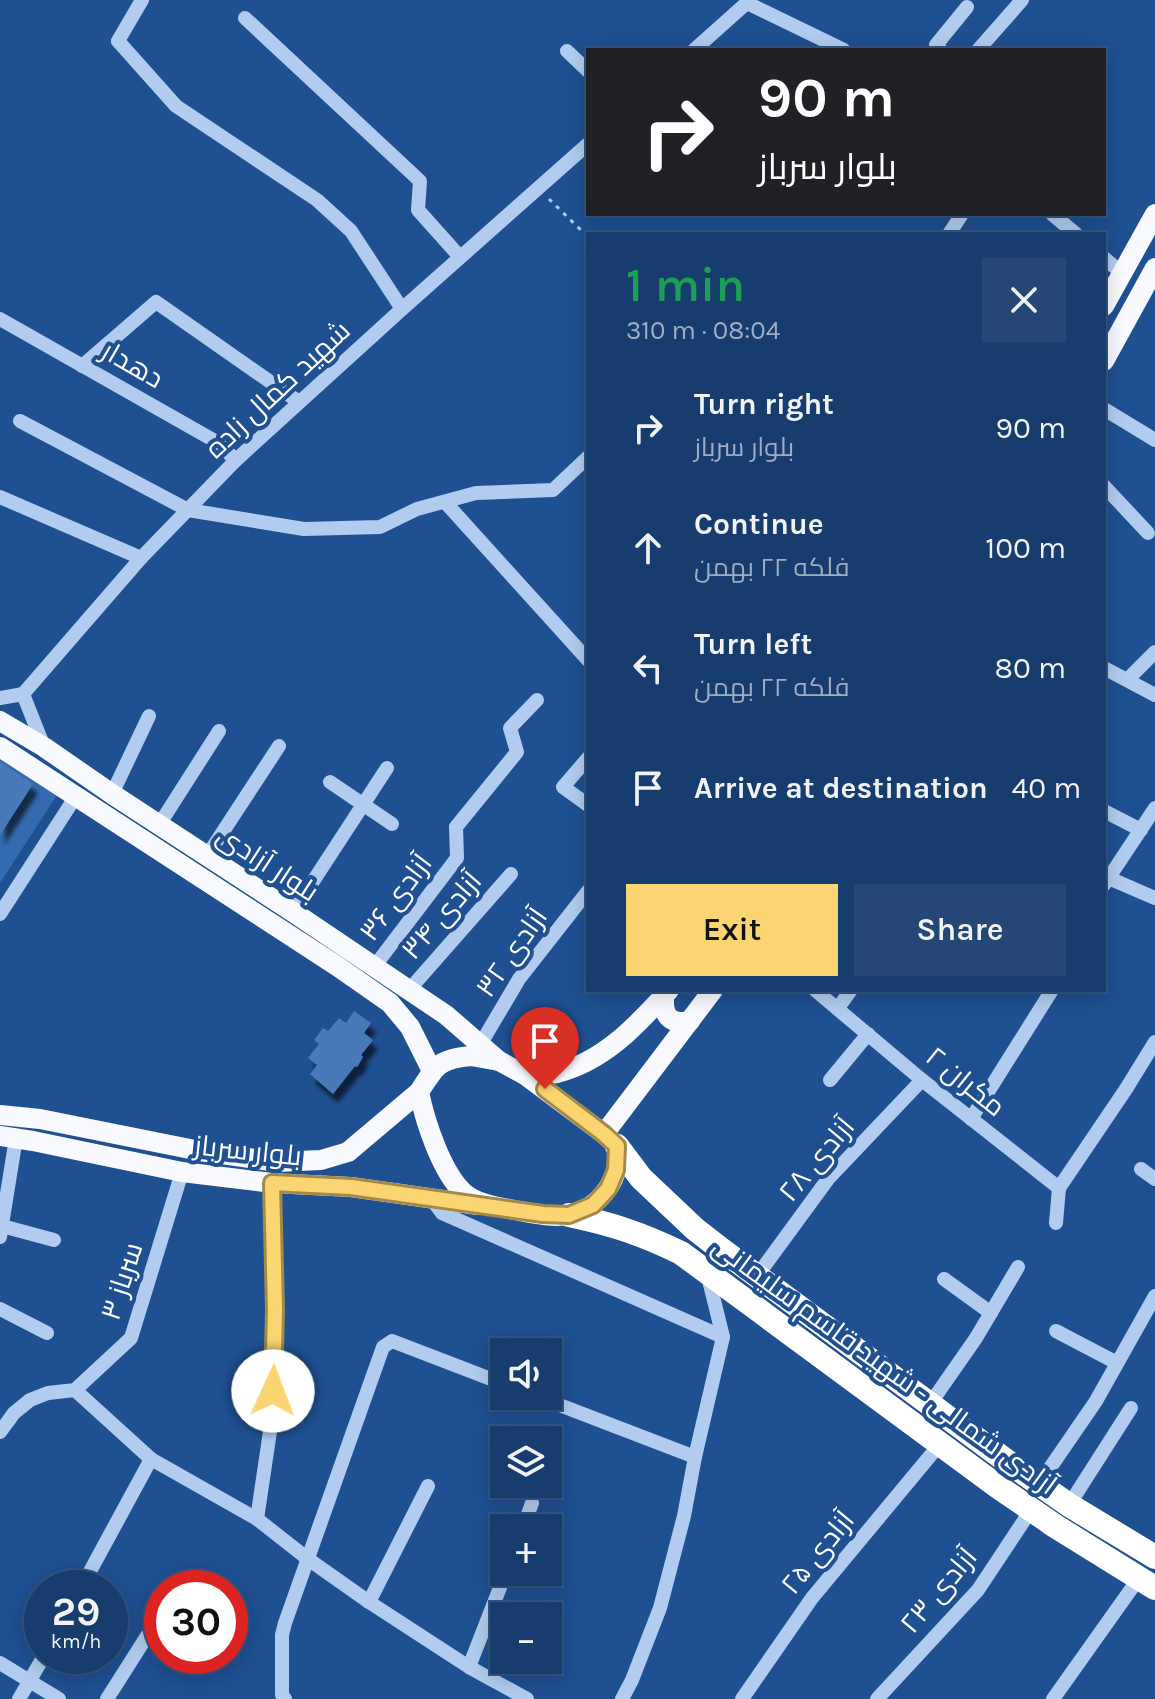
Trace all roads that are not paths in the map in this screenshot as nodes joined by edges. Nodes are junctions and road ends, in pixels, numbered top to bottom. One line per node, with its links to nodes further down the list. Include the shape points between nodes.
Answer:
1 (142, 0): 21 (street, via 118,41 176,106 317,200 351,231)
2 (1022, 0): 9 (street)
3 (749, 1): 6 (street); 7 (street)
4 (967, 7): 8 (street, via 936,45)
5 (245, 18): 16 (street, via 420,181 418,210)
6 (697, 48)
7 (840, 48)
8 (939, 48)
9 (980, 48)
10 (567, 51): 11 (street)
11 (586, 69)
12 (586, 146): 16 (street, شهید کمال زاده)
13 (1155, 214): 19 (main road)
14 (1054, 216): 15 (street)
15 (1074, 232)
16 (460, 257): 21 (street, شهید کمال زاده)
17 (1106, 260): 19 (street)
18 (1155, 268): 23 (main road)
19 (1122, 273): 20 (main road)
20 (1106, 302)
21 (402, 309): 25 (street, شهید کمال زاده)
22 (0, 319): 24 (street, دهدار)
23 (1106, 357)
24 (82, 366): 25 (street, via 156,302); 30 (street, دهدار, via 215,441)
25 (299, 402): 30 (street, شهید کمال زاده)
26 (1106, 410): 28 (street)
27 (20, 421): 34 (street)
28 (1155, 440)
29 (586, 459): 33 (street, via 553,490 476,493)
30 (236, 460): 34 (street, شهید کمال زاده)
31 (1106, 488): 35 (street)
32 (0, 497): 36 (street)
33 (445, 502): 34 (street, via 380,527 304,529); 38 (street)
34 (188, 510): 36 (street, شهید کمال زاده)
35 (1148, 533)
36 (141, 558): 41 (street, شهید کمال زاده)
37 (1155, 652): 40 (street)
38 (586, 658)
39 (1106, 669): 40 (street)
40 (1128, 679): 42 (street)
41 (23, 694): 43 (street); 50 (street)
42 (1155, 695)
43 (0, 698)
44 (537, 700): 71 (street, آزادی ۳۶, via 510,728 517,752 456,827 457,858)
45 (149, 716): 54 (street)
46 (0, 721): 50 (main road, بلوار آزادی)
47 (219, 731): 61 (street)
48 (279, 746): 63 (street)
49 (0, 747): 55 (main road, بلوار آزادی)
50 (44, 747): 54 (main road, بلوار آزادی)
51 (586, 760): 56 (street, via 563,787)
52 (387, 768): 57 (street)
53 (330, 782): 57 (street)
54 (112, 794): 61 (main road, بلوار آزادی)
55 (76, 796): 70 (street); 84 (main road, بلوار آزادی, via 390,1003 410,1027)
56 (586, 804)
57 (362, 806): 60 (street); 69 (street)
58 (1155, 808): 62 (street)
59 (1106, 812): 62 (street)
60 (392, 824)
61 (159, 825): 63 (main road, بلوار آزادی)
62 (1141, 830): 65 (street)
63 (207, 856): 69 (main road, بلوار آزادی)
64 (511, 874): 72 (street, آزادی ۳۴)
65 (1106, 878)
66 (1106, 879): 68 (street)
67 (586, 894): 82 (street, آزادی ۳۲, via 519,979)
68 (1155, 898)
69 (293, 912): 71 (main road, بلوار آزادی)
70 (0, 914)
71 (374, 967): 72 (main road, بلوار آزادی)
72 (409, 990): 82 (main road, بلوار آزادی)
73 (712, 992): 79 (main road)
74 (818, 992): 78 (street, مکران ۲)
75 (850, 992): 78 (street)
76 (1051, 992): 90 (street)
77 (667, 993): 79 (main road, via 667,1016); 85 (main road, via 627,1035 591,1060 557,1073)
78 (838, 1008): 80 (street, مکران ۲)
79 (690, 1021): 92 (main road)
80 (868, 1034): 86 (street); 87 (street, مکران ۲)
81 (1155, 1042): 97 (street)
82 (480, 1045): 83 (main road, بلوار آزادی)
83 (499, 1061): 84 (main road, via 450,1058); 85 (main road)
84 (432, 1071): 88 (main road)
85 (525, 1075): 92 (main road)
86 (830, 1080)
87 (922, 1080): 90 (street, مکران ۲); 106 (street, آزادی ۲۸, via 828,1179)
88 (419, 1092): 89 (main road, بلوار سرباز, via 348,1152 321,1160 277,1162); 99 (main road, via 450,1177 465,1194)
89 (0, 1115)
90 (971, 1119): 97 (street, مکران ۲)
91 (8, 1137): 94 (main road, بلوار سرباز); 102 (street)
92 (611, 1140): 100 (main road, via 616,1170 608,1189 593,1205); 106 (highway, آزادی شمالی - شهید قاسم سلیمانی, via 665,1201)
93 (1141, 1169): 95 (street)
94 (182, 1172): 96 (main road, بلوار سرباز); 116 (street, سرباز ۳, via 131,1338)
95 (1155, 1179)
96 (272, 1183): 98 (main road, بلوار سرباز); 130 (street, via 272,1418)
97 (1059, 1188): 101 (street)
98 (431, 1198): 99 (main road, بلوار سرباز); 113 (street, via 442,1213)
99 (492, 1206): 100 (main road)
100 (569, 1215): 105 (highway, آزادی شمالی - شهید قاسم سلیمانی, via 645,1236)
101 (1056, 1223)
102 (1, 1231): 103 (street)
103 (54, 1240)
104 (1018, 1267): 110 (street)
105 (707, 1271): 113 (street); 121 (highway, آزادی شمالی - شهید قاسم سلیمانی)
106 (757, 1276): 117 (highway, آزادی شمالی - شهید قاسم سلیمانی)
107 (944, 1279): 110 (street)
108 (1155, 1296): 114 (street)
109 (0, 1309): 112 (street)
110 (991, 1313): 117 (street)
111 (1056, 1331): 114 (street)
112 (47, 1333)
113 (723, 1337): 122 (street)
114 (1117, 1363): 124 (street)
115 (490, 1379): 132 (street, via 392,1341 383,1347)
116 (75, 1390): 120 (street, via 30,1400); 123 (street)
117 (930, 1404): 124 (highway, آزادی شمالی - شهید قاسم سلیمانی)
118 (562, 1406): 122 (street)
119 (1131, 1408): 127 (street)
120 (0, 1432)
121 (940, 1444): 128 (highway, آزادی شمالی - شهید قاسم سلیمانی); 148 (street, آزادی ۲۵, via 812,1598)
122 (695, 1457): 147 (street, via 660,1608)
123 (151, 1459): 130 (street); 133 (street)
124 (1039, 1484): 127 (highway, آزادی شمالی - شهید قاسم سلیمانی)
125 (428, 1486): 136 (street)
126 (532, 1503): 129 (street)
127 (1069, 1505): 131 (highway, آزادی شمالی - شهید قاسم سلیمانی)
128 (1031, 1510): 134 (highway, آزادی شمالی - شهید قاسم سلیمانی); 149 (street, آزادی ۲۳, via 978,1590)
129 (528, 1514)
130 (257, 1519): 132 (street)
131 (1154, 1553)
132 (308, 1559): 136 (street); 145 (street, via 282,1635)
133 (91, 1570)
134 (1147, 1583): 150 (street)
135 (501, 1586): 139 (street)
136 (369, 1602): 139 (street)
137 (144, 1641): 144 (street)
138 (0, 1663): 141 (street)
139 (469, 1667): 146 (street)
140 (34, 1674): 141 (street)
141 (30, 1681): 142 (street); 143 (street)
142 (19, 1699)
143 (59, 1699)
144 (107, 1699)
145 (285, 1699)
146 (527, 1699)
147 (622, 1699)
148 (742, 1699)
149 (877, 1699)
150 (1053, 1699)

